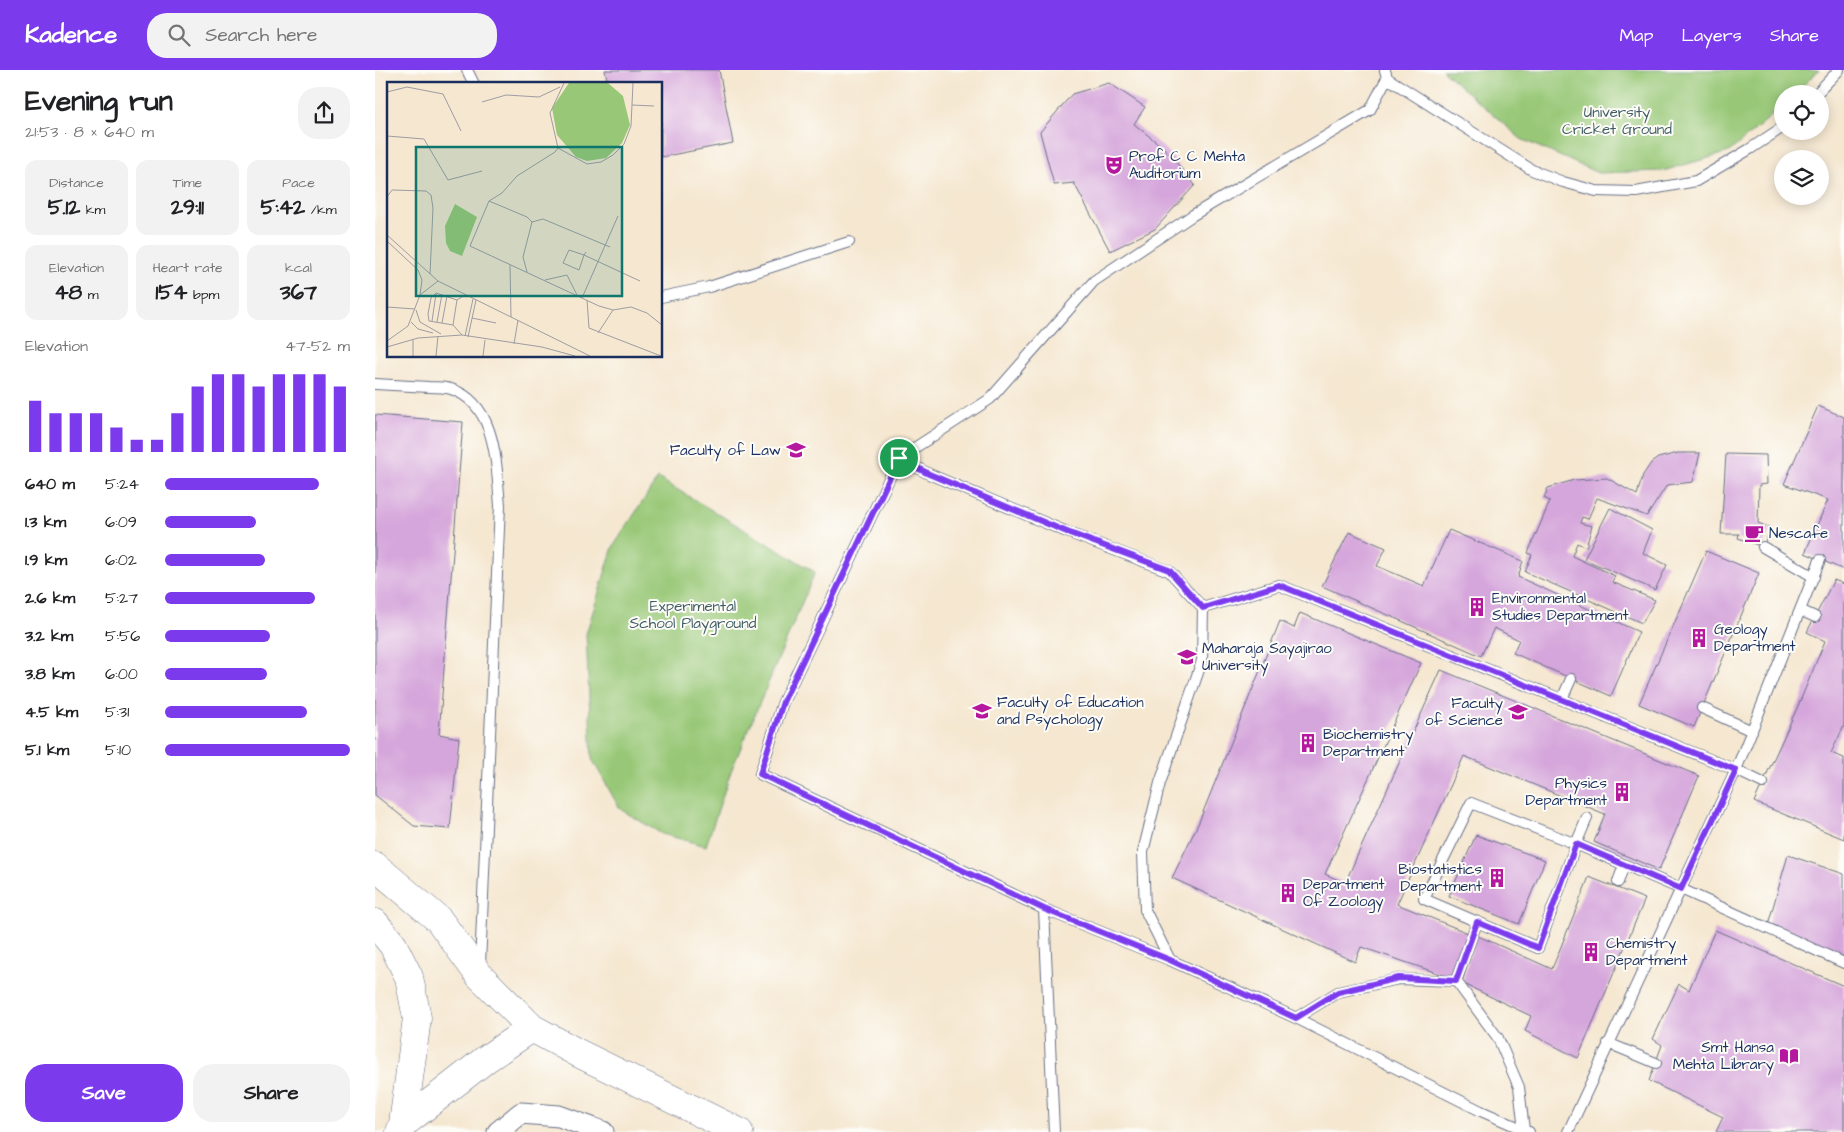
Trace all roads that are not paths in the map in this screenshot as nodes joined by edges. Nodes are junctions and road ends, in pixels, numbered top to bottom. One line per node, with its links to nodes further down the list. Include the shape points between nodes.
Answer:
1 (467, 70): 4 (lane)
2 (1839, 70): 5 (lane)
3 (1386, 74): 6 (lane, via 1532,170 1596,191 1636,192 1696,181); 10 (lane, via 1370,110 1193,214 1094,280 990,400)
4 (473, 82)
5 (1825, 85)
6 (1774, 133)
7 (849, 242): 8 (lane, via 709,287)
8 (663, 297)
9 (375, 384): 34 (lane, via 449,388 467,396 482,412 496,460 500,504)
10 (899, 458): 14 (lane, via 929,474 1067,532 1169,570); 29 (lane, via 783,702 760,774)
11 (1763, 548): 13 (lane)
12 (1820, 560): 13 (lane)
13 (1814, 577): 15 (lane)
14 (1203, 608): 18 (lane, via 1279,585); 32 (lane, via 1202,661 1160,783 1143,852 1145,910)
15 (1800, 610): 16 (lane); 20 (lane)
16 (1815, 616)
17 (1571, 679): 18 (lane)
18 (1562, 699): 21 (lane)
19 (1701, 708): 20 (lane)
20 (1752, 731): 21 (lane)
21 (1736, 770): 22 (lane); 28 (lane)
22 (1763, 783)
23 (1587, 818): 24 (lane)
24 (1576, 844): 25 (lane); 31 (lane, via 1538,948); 31 (lane, via 1471,803 1424,899)
25 (1624, 865): 27 (lane); 28 (lane)
26 (375, 866): 34 (main road, via 439,920)
27 (1617, 882)
28 (1681, 889): 33 (lane); 38 (lane)
29 (1044, 909): 32 (lane); 47 (lane)
30 (375, 922): 42 (main road, via 393,945 409,977 417,1018)
31 (1477, 922): 35 (lane)
32 (1170, 960): 36 (lane)
33 (1844, 963)
34 (479, 975): 37 (main road)
35 (1456, 981): 36 (lane, via 1399,978 1338,992); 44 (lane, via 1498,1038 1519,1088)
36 (1296, 1018): 44 (lane)
37 (532, 1028): 42 (main road, via 486,1059); 43 (main road)
38 (1608, 1043): 39 (lane); 48 (lane)
39 (1655, 1063)
40 (520, 1123): 41 (street); 45 (street)
41 (558, 1124): 46 (street)
42 (402, 1128)
43 (728, 1130)
44 (1527, 1131)
45 (498, 1132)
46 (601, 1132)
47 (1054, 1132)
48 (1568, 1132)

